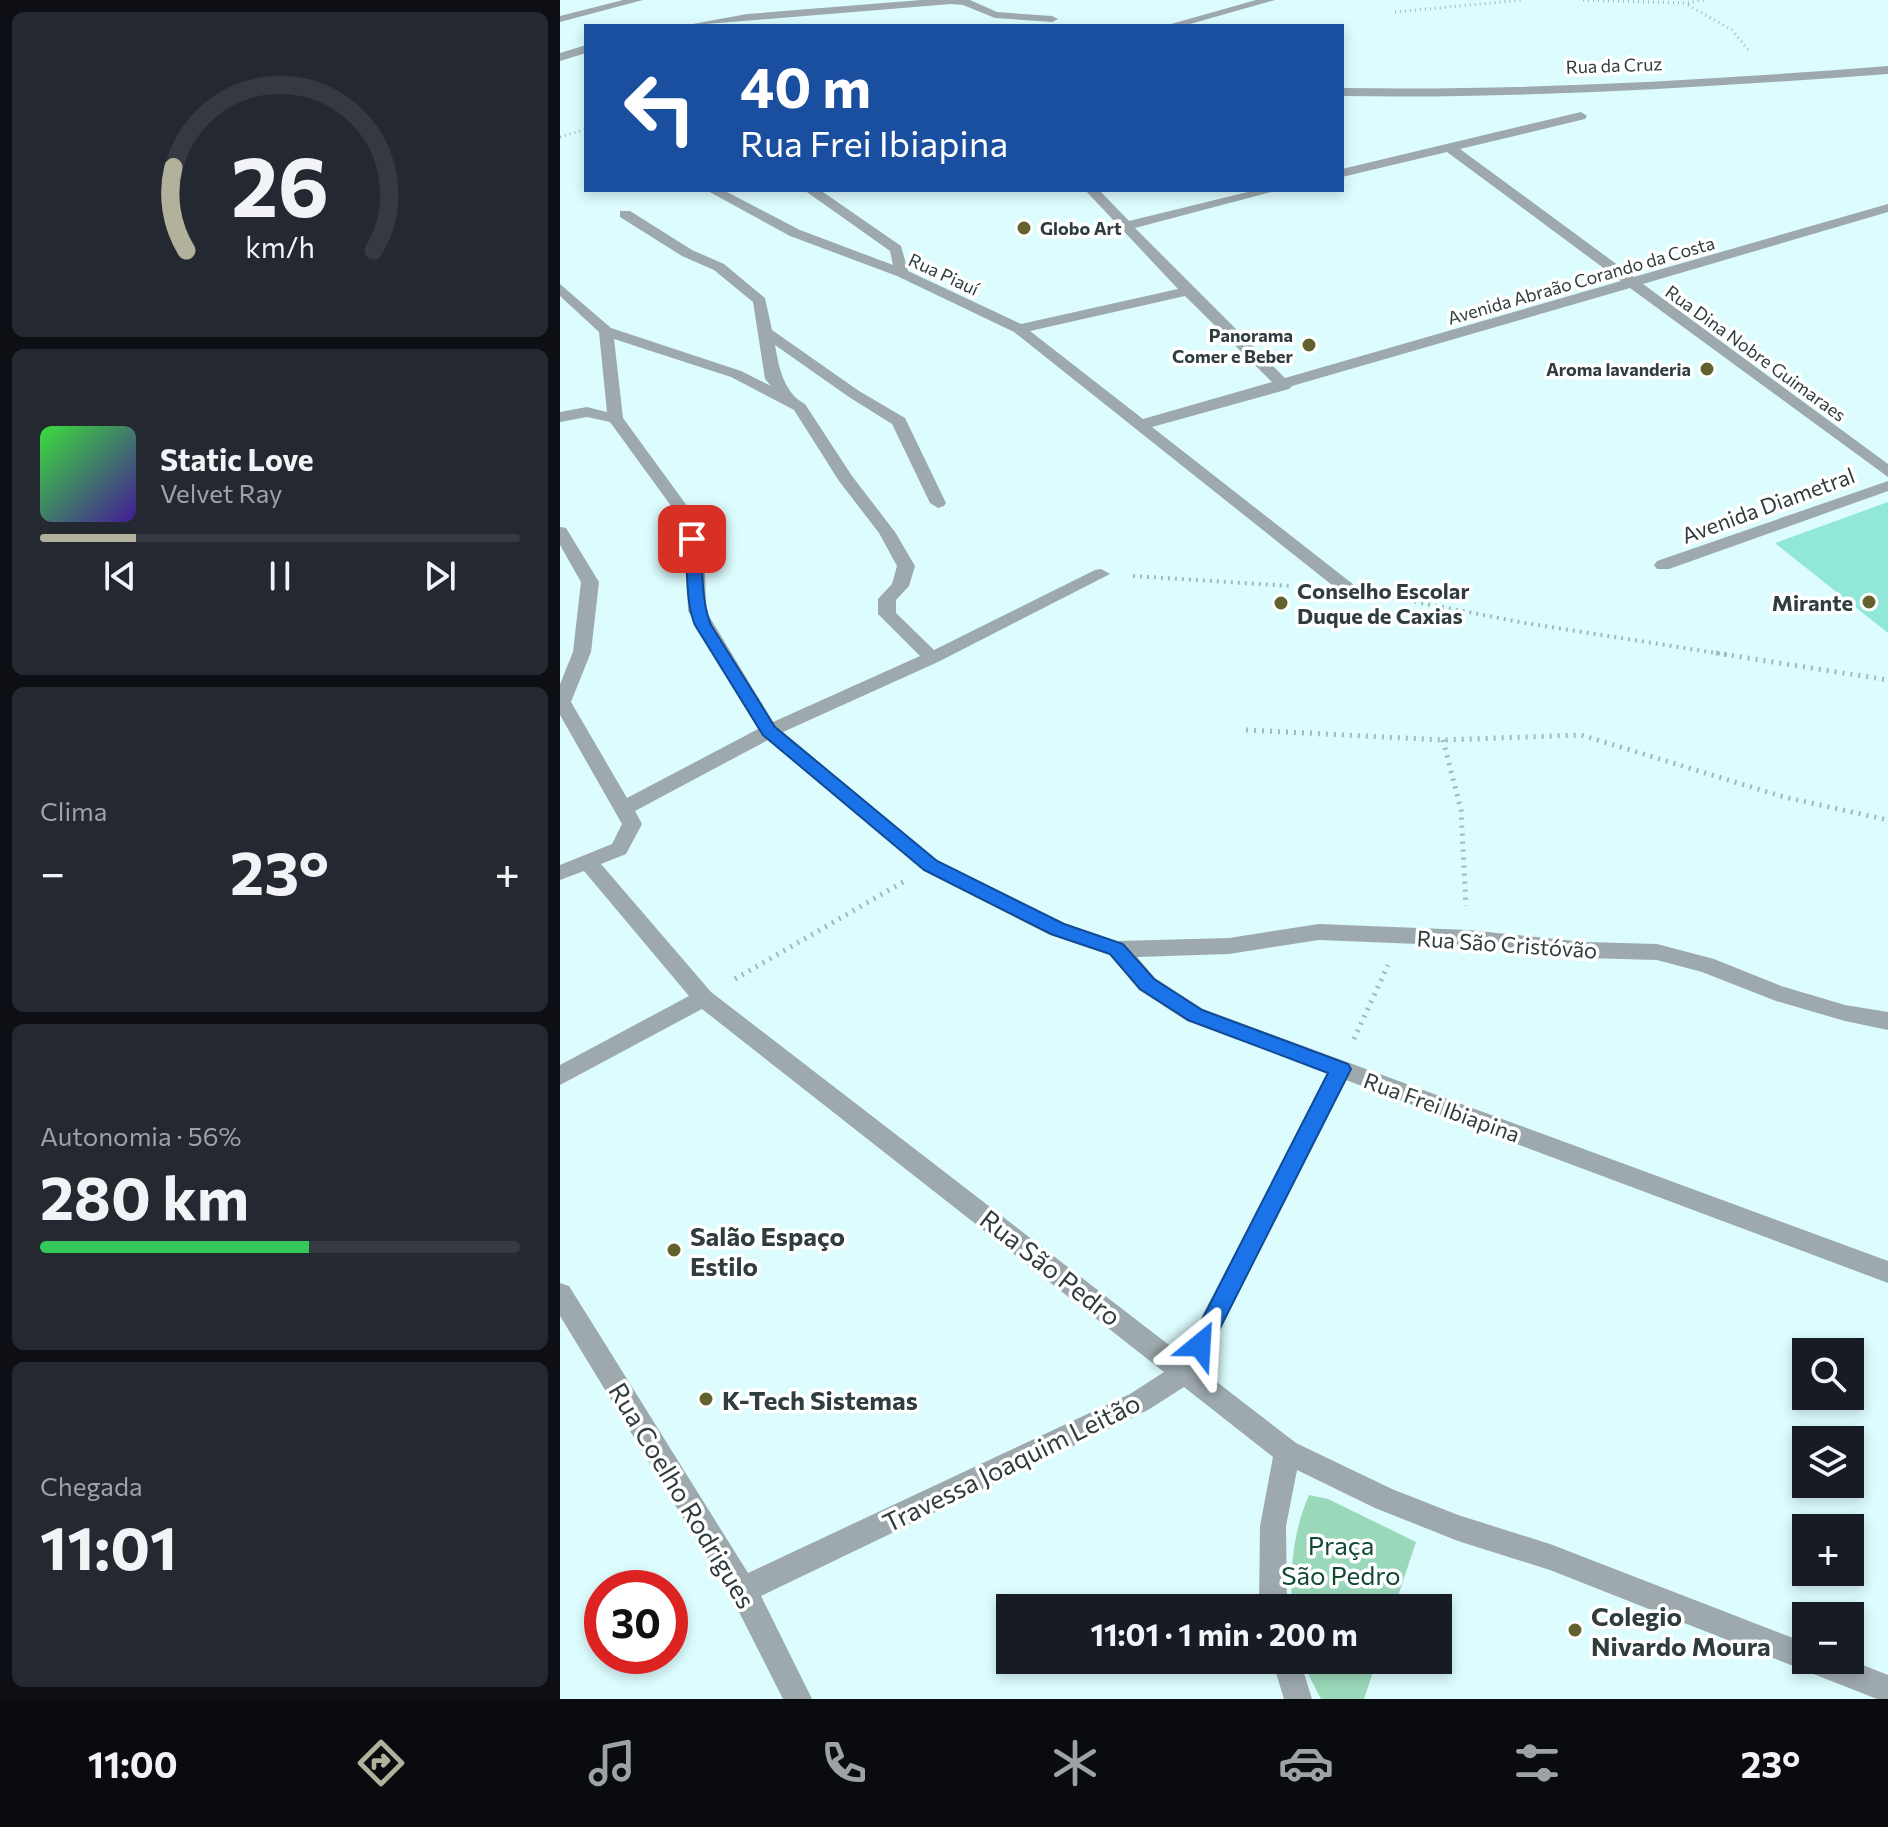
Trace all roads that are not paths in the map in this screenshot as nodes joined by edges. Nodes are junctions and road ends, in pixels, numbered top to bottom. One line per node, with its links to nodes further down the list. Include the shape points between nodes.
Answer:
1 (637, 0): 4 (street)
2 (1269, 0): 7 (street)
3 (951, 1): 5 (street, via 995,15); 6 (street)
4 (560, 19)
5 (1052, 19)
6 (701, 24)
7 (1178, 24)
8 (584, 50): 9 (street)
9 (560, 57)
10 (1888, 70): 11 (street, Rua da Cruz, via 1766,79)
11 (1344, 92)
12 (1581, 116): 13 (street)
13 (1449, 147): 14 (street); 23 (street, Rua Dina Nobre Guimaraes)
14 (1344, 173)
15 (717, 192): 22 (street, Rua Piauí, via 795,233)
16 (814, 192): 22 (street, via 896,249)
17 (1094, 192): 21 (street)
18 (1264, 192): 21 (street)
19 (1888, 208): 23 (street, Avenida Abraão Corando da Costa)
20 (625, 214): 28 (street, via 719,267 760,301)
21 (1126, 226): 25 (street)
22 (902, 273): 26 (street, Rua Piauí)
23 (1632, 284): 29 (street, Avenida Abraão Corando da Costa); 34 (street, Rua Dina Nobre Guimaraes)
24 (560, 288): 27 (street)
25 (1188, 291): 26 (street); 29 (street)
26 (1019, 329): 33 (street, Rua Piauí)
27 (606, 331): 30 (street, via 736,374); 32 (street)
28 (768, 333): 30 (street, via 773,379); 36 (street, via 899,421)
29 (1284, 386): 33 (street, Avenida Abraão Corando da Costa)
30 (800, 407): 41 (street, via 906,566 900,586 887,599 887,614)
31 (560, 417): 32 (street, via 587,412)
32 (615, 418): 42 (street, via 682,510 696,566 697,611)
33 (1141, 425): 40 (street, Rua Piauí)
34 (1888, 472)
35 (1888, 486): 38 (street, Avenida Diametral)
36 (938, 503)
37 (560, 532): 43 (street, via 590,582 582,652 562,702)
38 (1663, 565)
39 (1101, 574): 41 (street)
40 (1348, 589)
41 (932, 658): 42 (street)
42 (769, 731): 43 (street); 46 (street, via 931,866 1057,929)
43 (625, 808): 44 (street, via 632,824 619,849)
44 (587, 862): 45 (street); 47 (street, Rua São Pedro)
45 (560, 873)
46 (1117, 949): 48 (street, Rua São Cristóvão, via 1229,946 1319,932 1657,952 1776,993); 49 (street, Rua Frei Ibiapina, via 1147,984 1195,1015)
47 (703, 998): 50 (street); 53 (street, Rua São Pedro)
48 (1888, 1021)
49 (1341, 1069): 51 (street, Rua Frei Ibiapina); 53 (street)
50 (560, 1076)
51 (1888, 1272)
52 (560, 1294): 55 (street, Rua Coelho Rodrigues)
53 (1186, 1372): 54 (street, Rua São Pedro); 55 (street, Travessa Joaquim Leitão, via 1139,1402)
54 (1287, 1452): 56 (street, via 1273,1526); 57 (street, Rua São Pedro, via 1384,1499)
55 (743, 1590): 61 (street, Rua Coelho Rodrigues)
56 (1273, 1594)
57 (1792, 1652)
58 (1290, 1674): 62 (street)
59 (1849, 1674): 60 (street)
60 (1888, 1689)
61 (798, 1699)
62 (1298, 1699)

